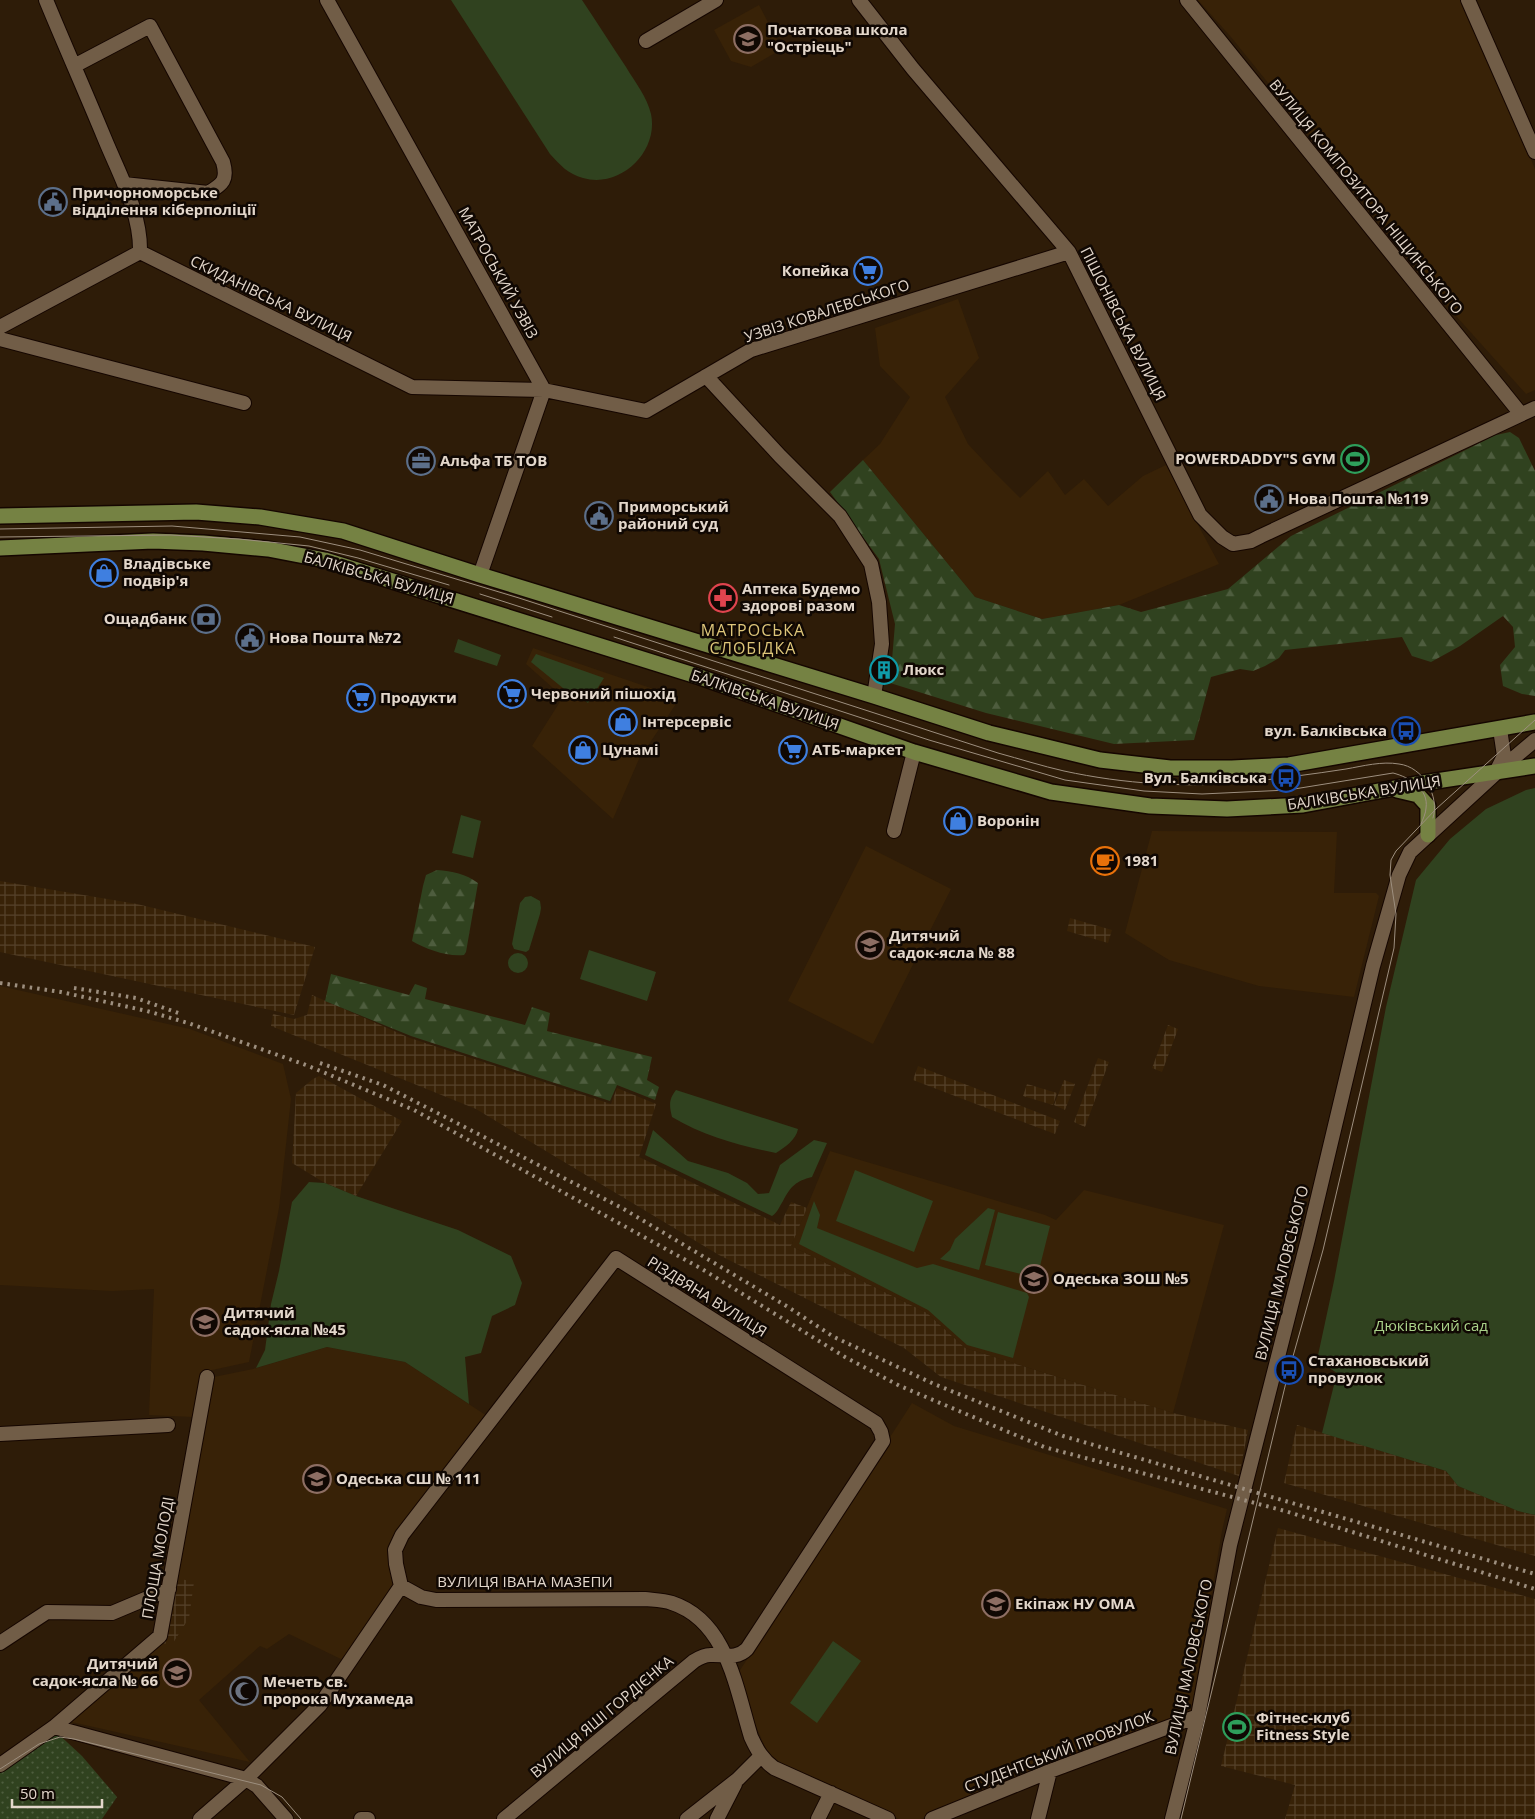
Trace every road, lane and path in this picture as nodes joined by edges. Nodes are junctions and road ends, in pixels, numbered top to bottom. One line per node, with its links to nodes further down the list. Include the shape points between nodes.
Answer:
1 (46, 0): 8 (street)
2 (327, 0): 16 (street, МАТРОСЬКИЙ УЗВІЗ)
3 (716, 0): 7 (street)
4 (859, 0): 12 (street, ПІШОНІВСЬКА ВУЛИЦЯ, via 913,69)
5 (1187, 0): 19 (street, ВУЛИЦЯ КОМПОЗИТОРА НІЩИНСЬКОГО)
6 (1468, 0): 9 (street)
7 (646, 41)
8 (74, 66): 10 (street); 10 (street, via 150,26 225,170 225,179 208,193)
9 (1535, 152)
10 (124, 184): 11 (street, via 137,221)
11 (140, 252): 13 (street); 16 (street, СКИДАНІВСЬКА ВУЛИЦЯ, via 412,387)
12 (1069, 252): 15 (street, УЗВІЗ КОВАЛЕВСЬКОГО, via 751,350); 19 (street, ПІШОНІВСЬКА ВУЛИЦЯ, via 1200,515 1233,544 1251,541)
13 (0, 327)
14 (0, 339): 17 (street)
15 (706, 376): 16 (street, УЗВІЗ КОВАЛЕВСЬКОГО, via 646,410); 23 (street, via 840,516 871,564 879,602 882,644)
16 (544, 390): 22 (street)
17 (244, 403)
18 (1535, 408): 19 (street)
19 (1521, 414)
20 (0, 516): 22 (main road, БАЛКІВСЬКА ВУЛИЦЯ, via 196,512 260,517 343,531)
21 (0, 548): 27 (main road, БАЛКІВСЬКА ВУЛИЦЯ, via 153,541 268,549 326,560 691,675)
22 (480, 575): 23 (main road, БАЛКІВСЬКА ВУЛИЦЯ)
23 (874, 696): 25 (main road, БАЛКІВСЬКА ВУЛИЦЯ, via 989,733 1100,760 1170,768 1289,765)
24 (1535, 722): 25 (main road, БАЛКІВСЬКА ВУЛИЦЯ)
25 (1500, 728): 29 (street, via 1504,756)
26 (1535, 740): 29 (street, ВУЛИЦЯ МАЛОВСЬКОГО)
27 (914, 752): 30 (main road, БАЛКІВСЬКА ВУЛИЦЯ, via 1051,792 1150,806 1227,809 1303,804); 31 (street)
28 (1535, 766): 29 (main road, БАЛКІВСЬКА ВУЛИЦЯ)
29 (1496, 773): 30 (main road, БАЛКІВСЬКА ВУЛИЦЯ); 32 (street, ВУЛИЦЯ МАЛОВСЬКОГО)
30 (1390, 789): 32 (main road, via 1418,795 1428,806)
31 (894, 831)
32 (1428, 835): 40 (street, ВУЛИЦЯ МАЛОВСЬКОГО, via 1410,852 1402,866 1373,966 1230,1545)
33 (207, 1377): 37 (street, ПЛОЩА МОЛОДІ)
34 (168, 1425): 35 (street)
35 (0, 1434)
36 (401, 1586): 39 (street, ВУЛИЦЯ ІВАНА МАЗЕПИ, via 421,1597 436,1600 645,1599 671,1602 702,1621); 39 (street, РІЗДВЯНА ВУЛИЦЯ, via 395,1550 402,1535 616,1258 876,1423 881,1432 883,1441 751,1644 739,1655); 45 (street, via 320,1705)
37 (169, 1589): 38 (street, via 112,1613 47,1612); 41 (street, ПЛОЩА МОЛОДІ, via 160,1636)
38 (0, 1644)
39 (726, 1655): 42 (street, via 751,1737); 52 (street, ВУЛИЦЯ ЯШІ ГОРДІЄНКА, via 709,1655 694,1661)
40 (1198, 1716): 44 (street, СТУДЕНТСЬКИЙ ПРОВУЛОК); 59 (street, ВУЛИЦЯ МАЛОВСЬКОГО)
41 (54, 1727): 43 (street, ПЛОЩА МОЛОДІ); 45 (street)
42 (761, 1756): 46 (street); 47 (street, via 774,1768)
43 (0, 1765)
44 (1050, 1771): 57 (street, СТУДЕНТСЬКИЙ ПРОВУЛОК); 58 (street)
45 (246, 1779): 48 (street); 49 (street, via 257,1786)
46 (738, 1779): 53 (street); 54 (street)
47 (831, 1793): 55 (street); 56 (street)
48 (200, 1819)
49 (286, 1819)
50 (361, 1819): 51 (street)
51 (368, 1819)
52 (504, 1819)
53 (687, 1819)
54 (717, 1819)
55 (818, 1819)
56 (888, 1819)
57 (932, 1819)
58 (1038, 1819)
59 (1172, 1819)

